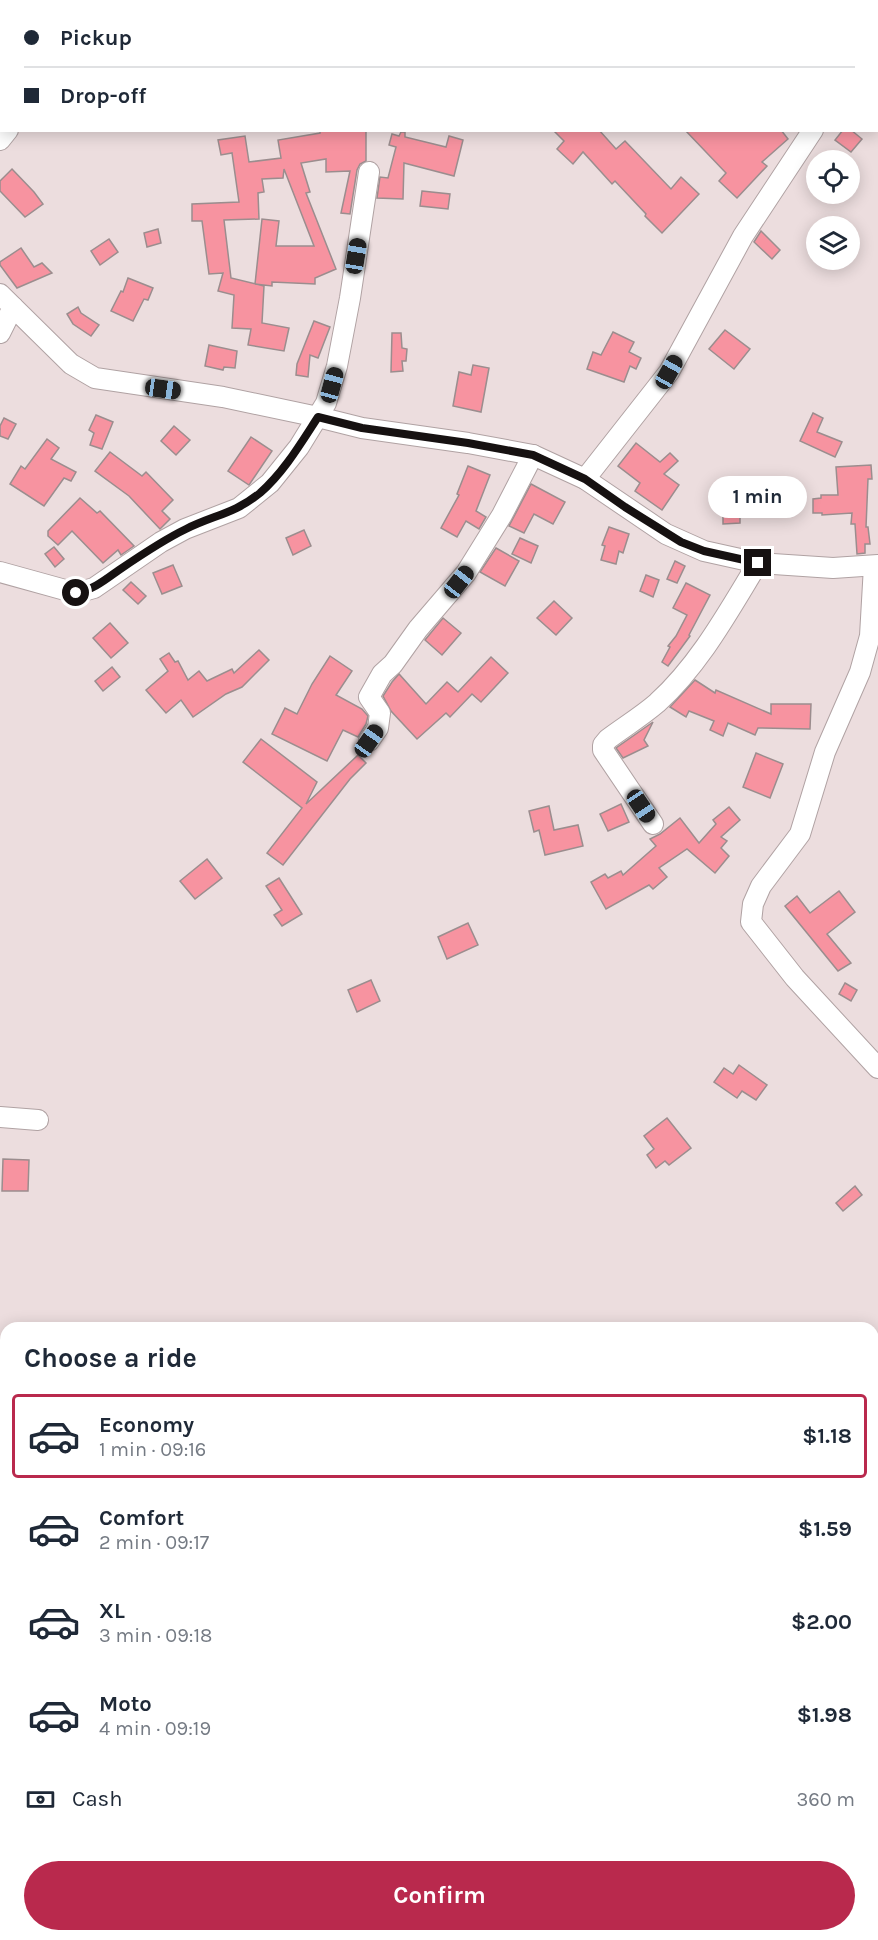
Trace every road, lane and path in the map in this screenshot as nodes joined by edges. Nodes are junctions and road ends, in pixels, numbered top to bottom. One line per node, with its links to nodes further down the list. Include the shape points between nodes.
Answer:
1 (812, 132): 7 (street, via 742,236 669,372)
2 (369, 172): 5 (street, via 337,366)
3 (7, 301): 4 (street); 5 (street, via 71,364 94,378 223,397)
4 (0, 333)
5 (318, 417): 6 (street, via 362,428); 10 (street, via 299,447 261,492 239,508 161,542 94,588 76,593)
6 (533, 455): 7 (street); 11 (street, via 466,573 373,687 369,697 380,713 378,728)
7 (585, 479): 8 (street, via 681,542)
8 (758, 563): 9 (street, via 833,568); 12 (street, via 703,651 678,681 603,745)
9 (876, 566): 13 (street, via 870,636 860,672 825,752 800,834 761,886 751,922 795,978)
10 (0, 573)
11 (369, 741)
12 (653, 824)
13 (878, 1068)
14 (0, 1117): 15 (street)
15 (38, 1120)

